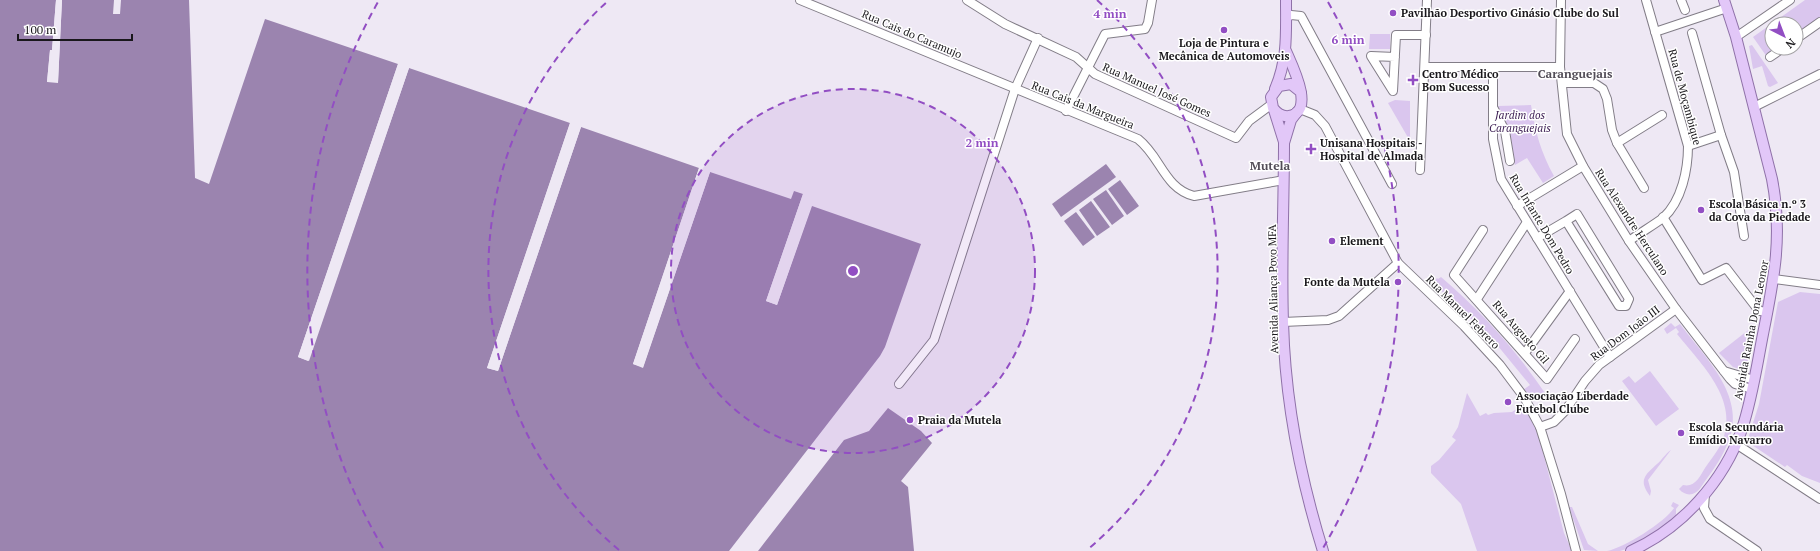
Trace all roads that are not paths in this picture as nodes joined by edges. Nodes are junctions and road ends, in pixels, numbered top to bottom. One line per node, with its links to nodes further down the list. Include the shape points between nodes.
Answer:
1 (800, 0): 28 (street, Rua Cais do Caramujo)
2 (966, 0): 19 (street, Rua Manuel José Gomes, via 1005,24)
3 (1152, 0): 25 (street, via 1145,29 1105,34)
4 (1286, 0): 12 (main road)
5 (1427, 0): 17 (street)
6 (1561, 0): 24 (street, Rua Alexandre Herculano)
7 (1646, 0): 14 (street, Rua de Moçambique)
8 (1681, 0): 11 (street)
9 (1790, 0): 18 (street)
10 (1726, 4): 14 (street); 18 (main road, Avenida Rainha Dona Leonor)
11 (1685, 10)
12 (1286, 18): 20 (main road); 45 (street, via 1301,16)
13 (1820, 22): 16 (street)
14 (1655, 32): 40 (street, Rua de Moçambique)
15 (1692, 33): 37 (street)
16 (1804, 33)
17 (1426, 35): 21 (street, via 1396,35); 22 (street)
18 (1736, 37): 33 (main road, Avenida Rainha Dona Leonor)
19 (1038, 38): 25 (street, Rua Manuel José Gomes, via 1076,57); 28 (street)
20 (1286, 51): 29 (main road); 30 (main road)
21 (1395, 57)
22 (1425, 67): 23 (street); 43 (street)
23 (1493, 67): 24 (street); 32 (street, Rua Infante Dom Pedro)
24 (1560, 67): 27 (street, Rua Alexandre Herculano)
25 (1088, 68): 31 (street, Rua Manuel José Gomes, via 1095,74 1236,138 1249,121); 34 (street)
26 (1820, 74): 33 (street)
27 (1562, 83): 38 (street, via 1594,83 1603,89); 42 (street, Rua Alexandre Herculano, via 1567,134)
28 (1015, 89): 34 (street, Rua Cais da Margueira); 66 (street, via 934,340)
29 (1275, 89): 30 (main road, via 1282,84 1291,84); 31 (main road, via 1271,97)
30 (1301, 92): 35 (main road, via 1303,101)
31 (1272, 106): 35 (main road, via 1285,116); 39 (main road, Avenida Aliança Povo MFA)
32 (1493, 107): 41 (street, via 1505,131); 47 (street, Rua Infante Dom Pedro, via 1493,139 1501,179)
33 (1754, 107): 56 (main road, Avenida Rainha Dona Leonor, via 1776,200 1777,255)
34 (1066, 111): 44 (street, Rua Cais da Margueira, via 1138,139 1173,185 1184,194 1194,196)
35 (1298, 111): 39 (main road, Avenida Aliança Povo MFA, via 1291,120); 55 (street, Rua Manuel Febrero, via 1315,115 1324,126)
36 (1662, 115): 38 (street)
37 (1721, 135): 40 (street); 52 (street, via 1734,172)
38 (1617, 142): 46 (street)
39 (1284, 143): 44 (main road, Avenida Aliança Povo MFA)
40 (1688, 146): 48 (street, Rua de Moçambique, via 1688,164 1682,186)
41 (1510, 161)
42 (1583, 166): 47 (street); 54 (street, Rua Alexandre Herculano)
43 (1420, 170)
44 (1284, 180): 62 (main road, Avenida Aliança Povo MFA)
45 (1392, 184)
46 (1644, 188)
47 (1517, 206): 50 (street, Rua Infante Dom Pedro)
48 (1664, 217): 54 (street, Rua de Moçambique); 61 (street, via 1702,280 1726,268 1756,307 1760,311)
49 (1566, 221): 49 (street, via 1619,306 1626,306 1629,299 1577,214); 53 (street)
50 (1527, 222): 53 (street, Rua Infante Dom Pedro); 59 (street, Rua Augusto Gil)
51 (1484, 230): 59 (street, Rua Augusto Gil, via 1454,275)
52 (1744, 236)
53 (1537, 238): 58 (street, Rua Infante Dom Pedro)
54 (1629, 240): 60 (street, Rua Alexandre Herculano)
55 (1398, 263): 62 (street, via 1339,316 1328,320); 68 (street, Rua Manuel Febrero, via 1464,326 1500,365 1524,397)
56 (1774, 279): 57 (street); 61 (main road, Avenida Rainha Dona Leonor)
57 (1820, 285)
58 (1570, 291): 64 (street); 65 (street, Rua Infante Dom Pedro)
59 (1477, 299): 64 (street, Rua Augusto Gil)
60 (1676, 309): 65 (street, Rua Dom João III); 67 (street, Rua Alexandre Herculano, via 1724,371)
61 (1768, 312): 67 (main road, Avenida Rainha Dona Leonor)
62 (1283, 322): 72 (main road, Avenida Aliança Povo MFA, via 1296,442)
63 (1575, 339): 64 (street, Rua Augusto Gil, via 1547,379)
64 (1525, 353)
65 (1610, 357): 68 (street, Rua Dom João III, via 1585,381 1565,411 1554,422)
66 (899, 384)
67 (1753, 385): 69 (main road, Avenida Rainha Dona Leonor)
68 (1540, 427): 73 (street, Rua Manuel Febrero)
69 (1736, 444): 70 (main road, Avenida Rainha Dona Leonor); 71 (street)
70 (1705, 494): 74 (main road, Avenida Rainha Dona Leonor, via 1686,515); 75 (street, via 1704,508 1710,519)
71 (1820, 499)
72 (1323, 551)
73 (1576, 551)
74 (1631, 551)
75 (1757, 551)

